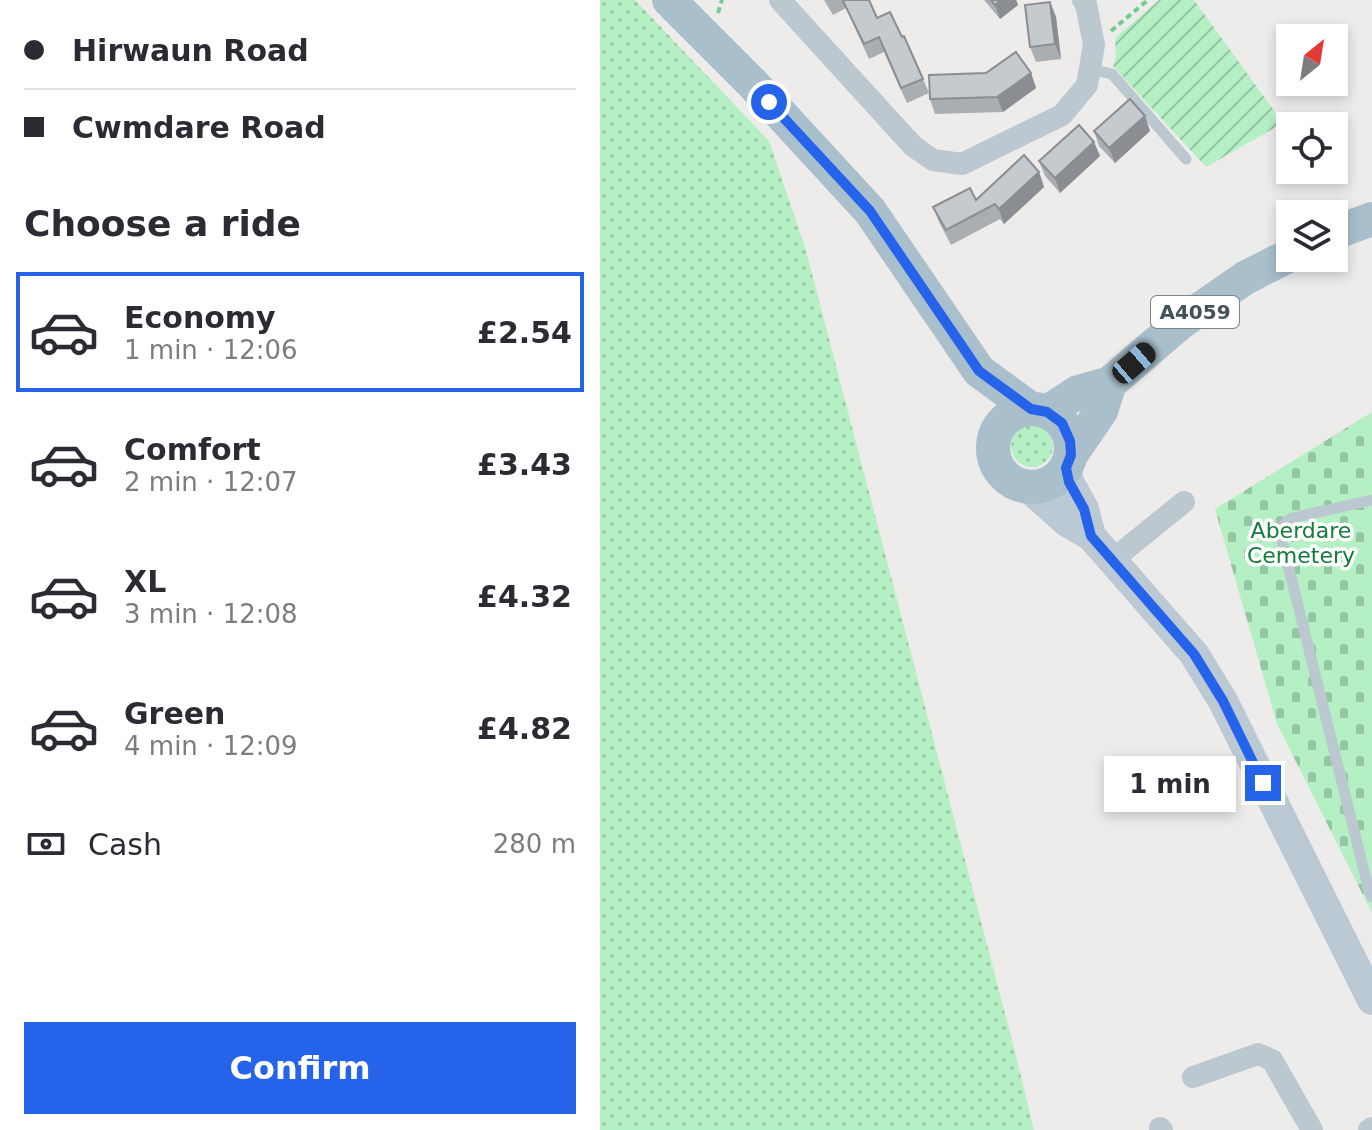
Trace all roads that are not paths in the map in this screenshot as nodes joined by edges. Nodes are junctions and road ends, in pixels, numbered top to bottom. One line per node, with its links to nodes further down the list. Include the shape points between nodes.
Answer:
1 (669, 0): 9 (main road, via 870,211)
2 (780, 0): 4 (street, via 913,146 933,160 962,164 1062,115 1087,85)
3 (1083, 0): 4 (street, via 1094,45)
4 (1090, 69): 5 (lane, via 1112,74)
5 (1186, 159)
6 (1372, 219): 7 (main road)
7 (1348, 228)
8 (1276, 262): 10 (main road, A4059, via 1180,323)
9 (979, 371): 11 (main road); 12 (main road)
10 (1110, 383): 11 (main road, A4059); 13 (main road, A4059, via 1101,411)
11 (1039, 410): 12 (main road, via 1007,417); 13 (main road, via 1062,423 1070,441)
12 (995, 433): 14 (main road, via 992,446 999,470)
13 (1068, 462): 14 (main road, via 1049,484); 17 (main road, via 1069,482)
14 (1029, 488): 17 (main road)
15 (1372, 500): 19 (lane, via 1292,518 1280,533)
16 (1184, 502): 18 (street)
17 (1091, 536): 18 (main road)
18 (1111, 561): 20 (main road, via 1194,654 1223,701)
19 (1372, 897)
20 (1372, 1000)
21 (1193, 1077): 22 (street, via 1258,1054 1272,1060)
22 (1312, 1130)

